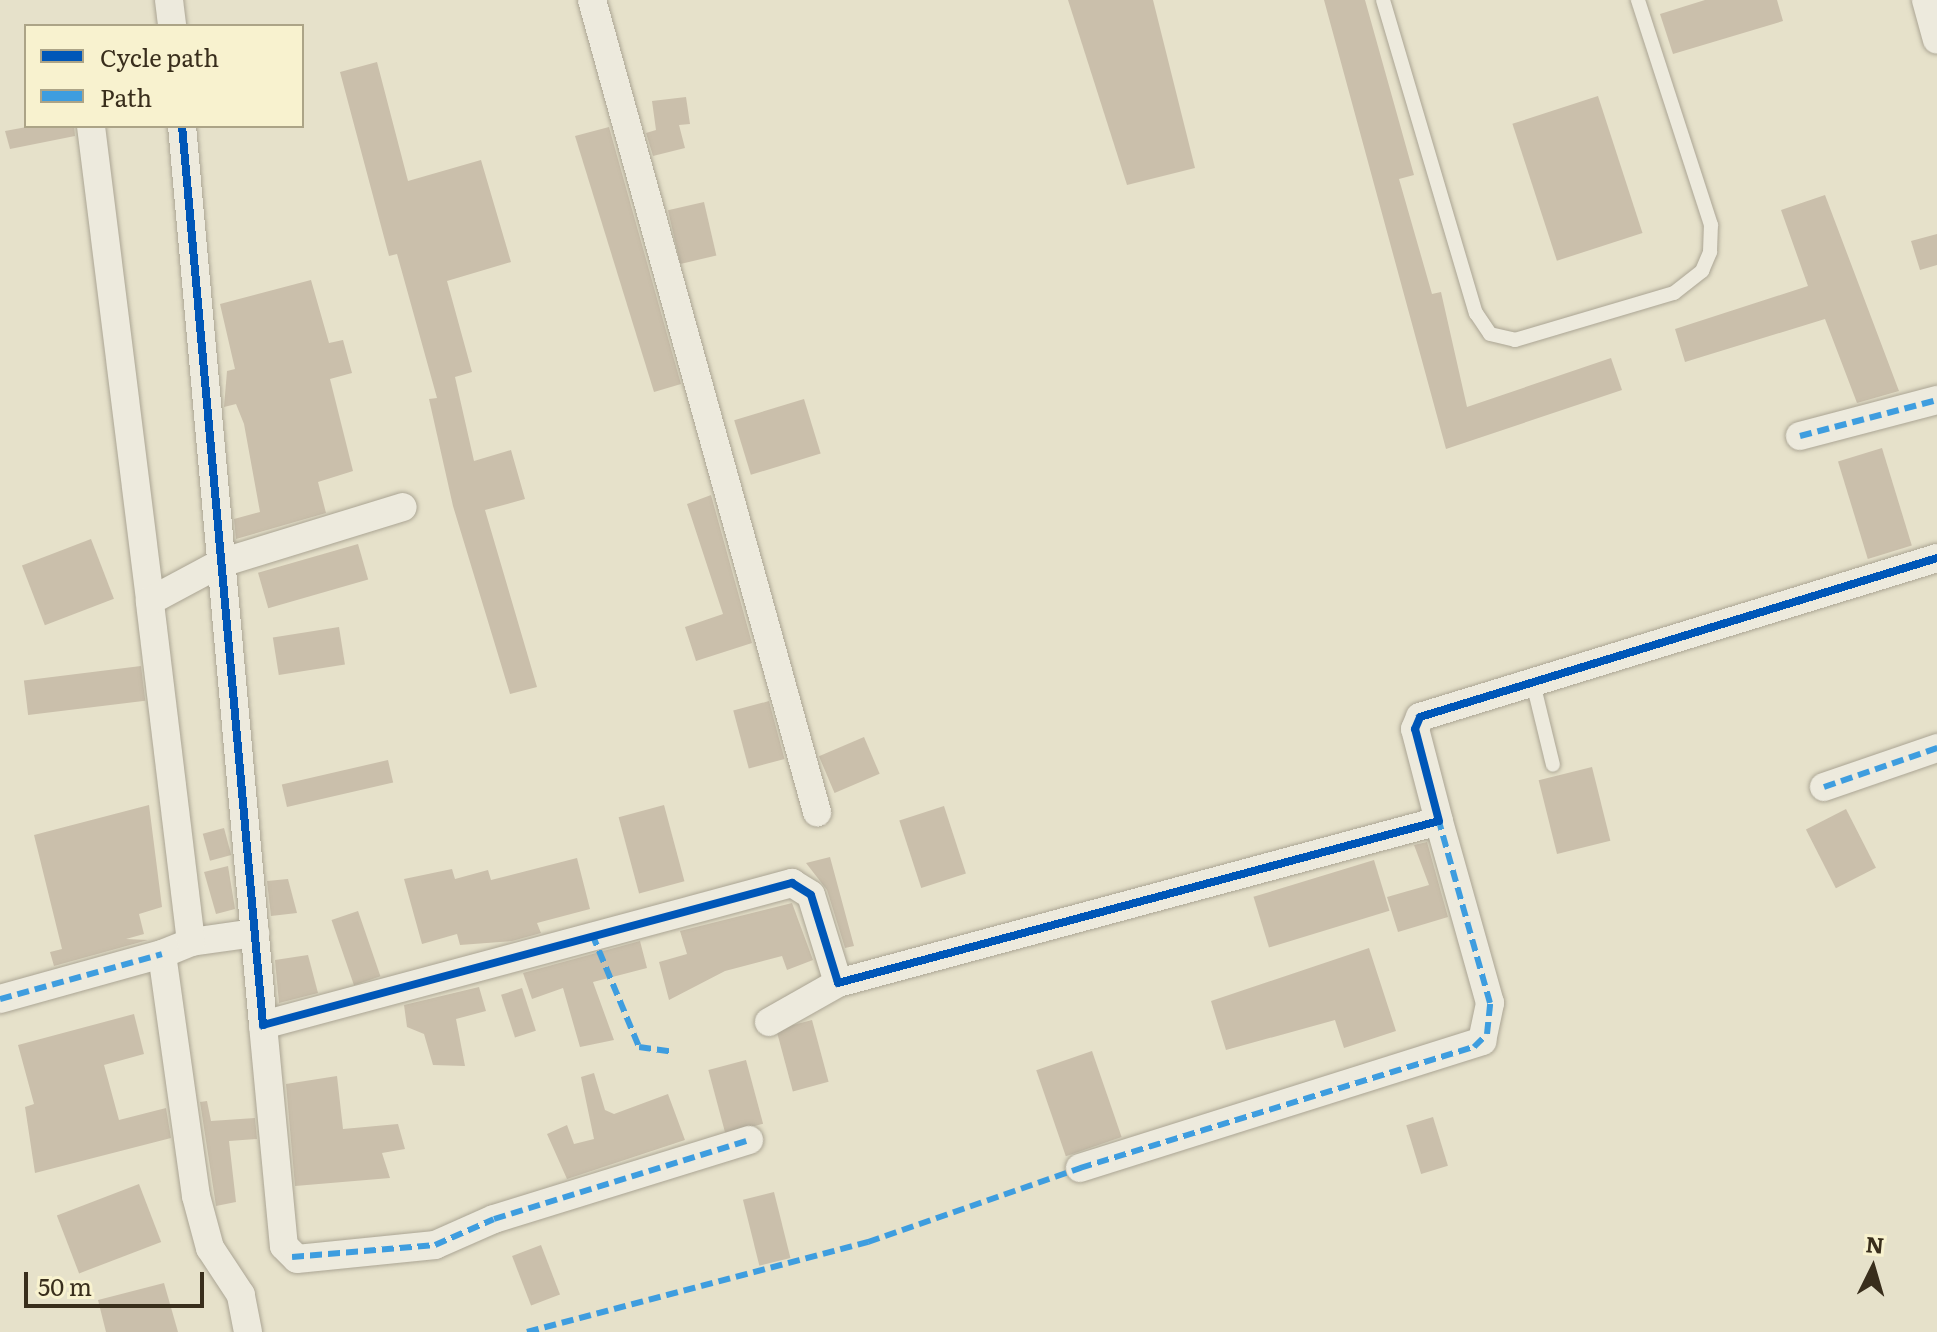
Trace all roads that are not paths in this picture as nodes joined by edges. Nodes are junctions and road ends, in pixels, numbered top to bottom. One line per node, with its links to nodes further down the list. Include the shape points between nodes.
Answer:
1 (169, 0): 6 (street)
2 (592, 0): 20 (street)
3 (1383, 0): 4 (lane, via 1476,313 1490,334 1515,340 1674,293 1702,271 1710,252 1711,225)
4 (1638, 0)
5 (1926, 0): 7 (street)
6 (172, 24)
7 (1937, 40)
8 (91, 128): 15 (street)
9 (182, 128): 14 (street)
10 (1937, 400): 11 (street)
11 (1800, 436)
12 (403, 507): 14 (street)
13 (1937, 558): 16 (street)
14 (221, 563): 15 (street); 22 (street)
15 (150, 601): 23 (street)
16 (1533, 683): 18 (lane); 21 (street, via 1416,722)
17 (1937, 748): 19 (street)
18 (1553, 765)
19 (1824, 787)
20 (817, 812)
21 (1439, 821): 25 (street); 30 (street, via 1490,1003 1482,1041)
22 (255, 933): 23 (street); 28 (street)
23 (191, 942): 24 (street)
24 (162, 954): 26 (street); 31 (street, via 196,1196 210,1248 241,1295)
25 (838, 983): 27 (street); 28 (street, via 811,895 792,883)
26 (0, 999)
27 (769, 1022)
28 (263, 1025): 29 (street, via 284,1246 297,1259 435,1245 494,1219)
29 (749, 1140)
30 (1080, 1168)
31 (248, 1332)

